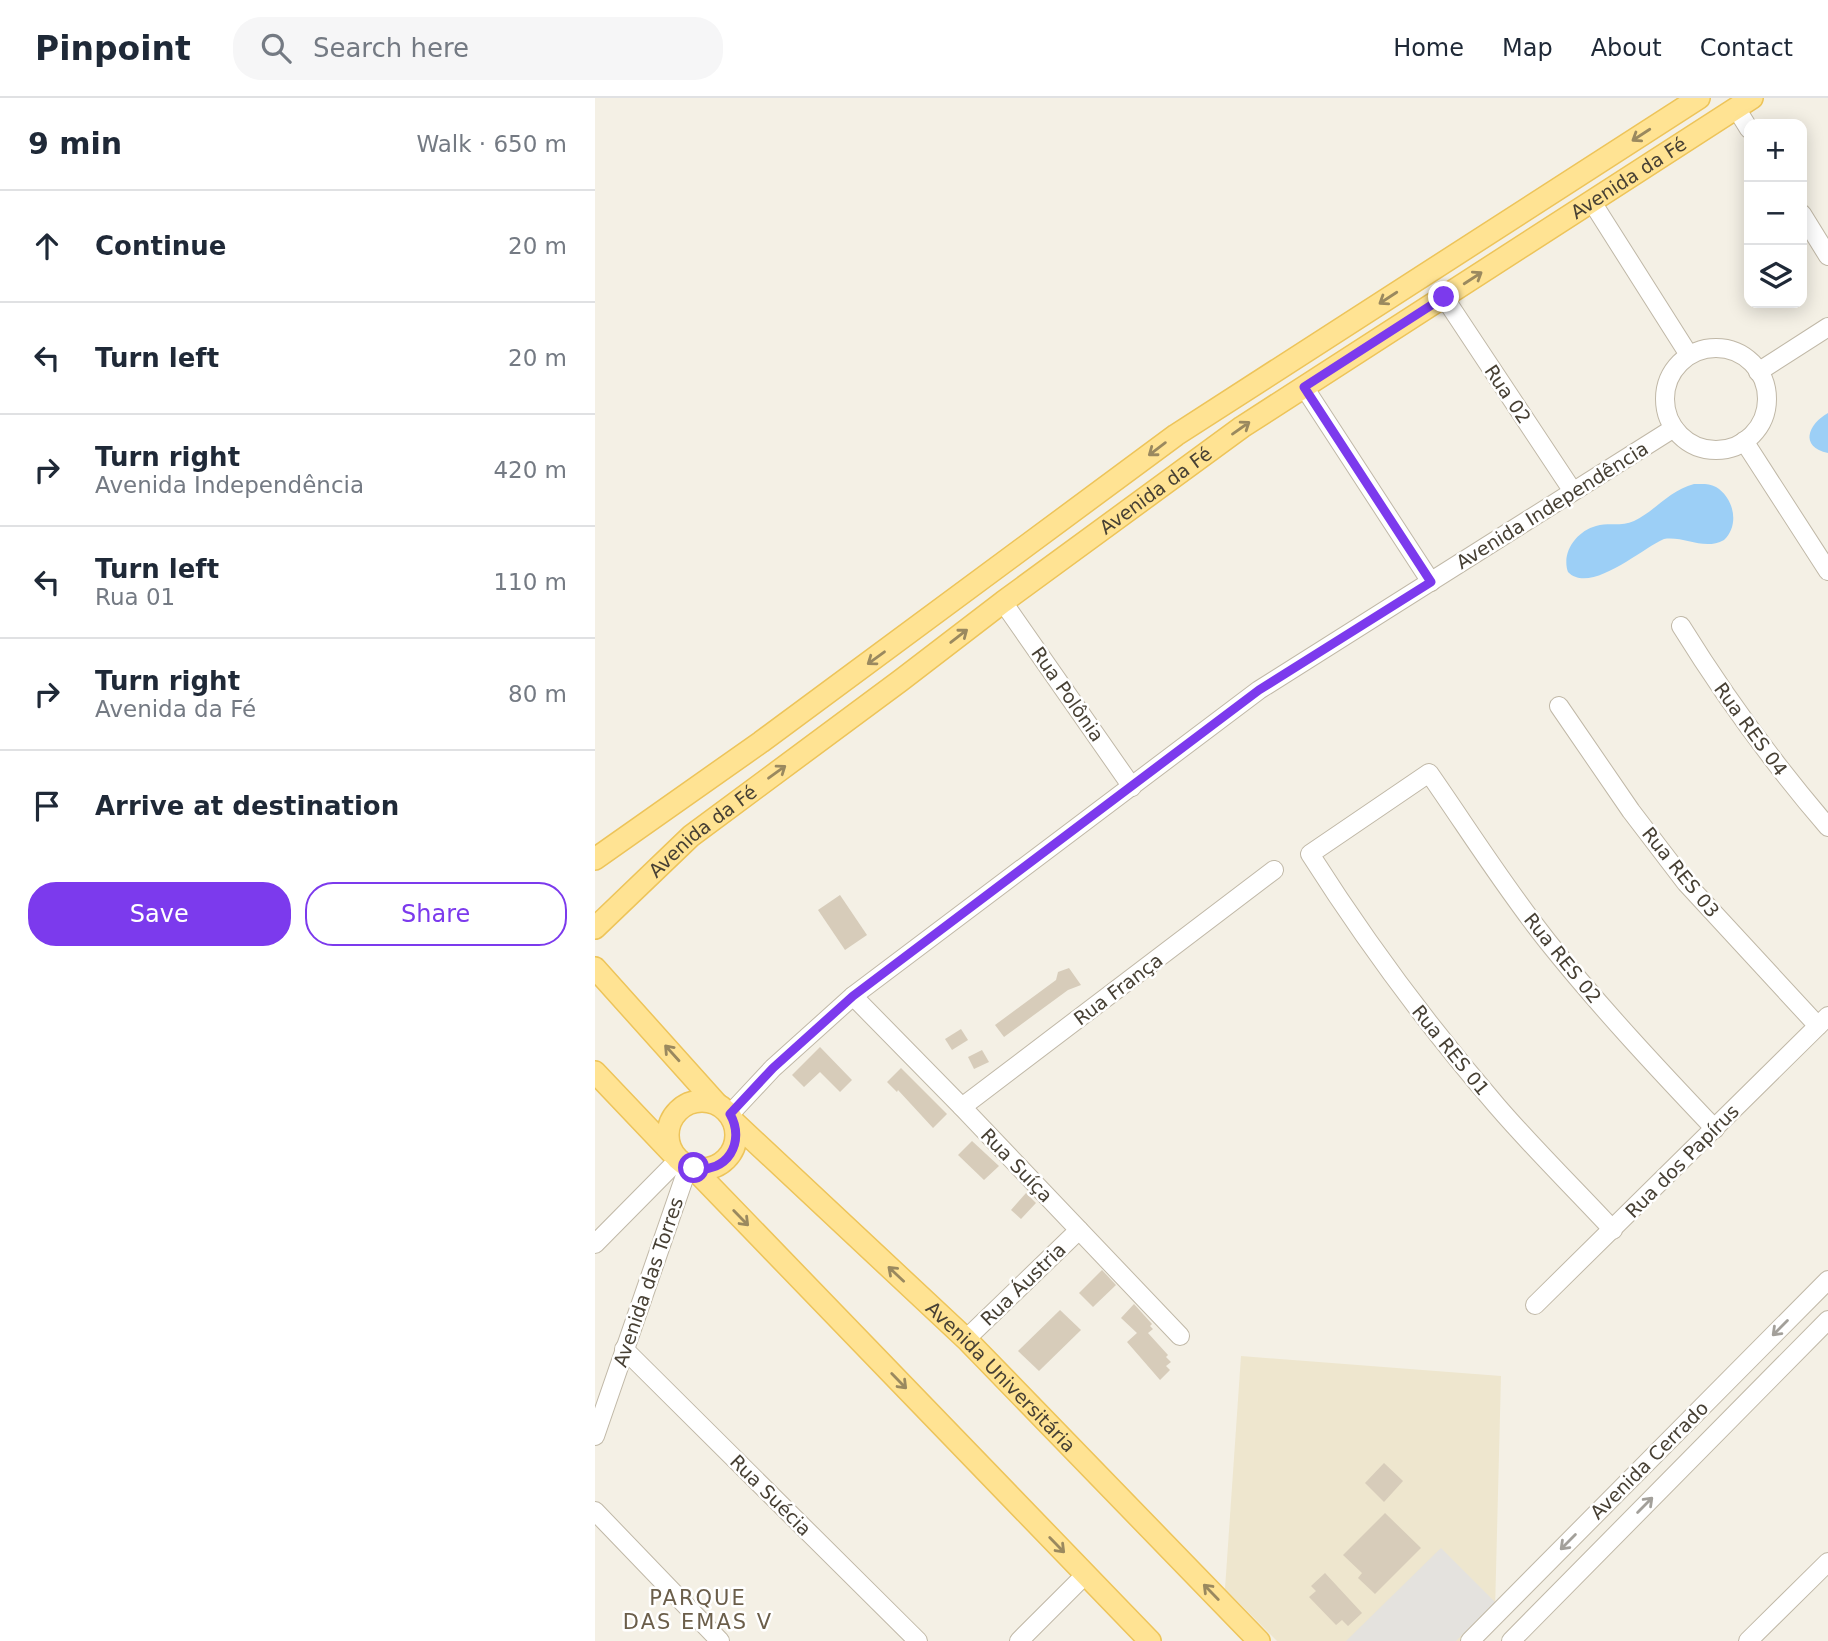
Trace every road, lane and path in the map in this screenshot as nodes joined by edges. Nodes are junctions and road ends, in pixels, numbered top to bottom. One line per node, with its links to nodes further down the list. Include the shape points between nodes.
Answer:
1 (1699, 98): 22 (main road, Avenida da Fé, one-way to 22, via 1176,435)
2 (1744, 103): 3 (main road, Avenida da Fé)
3 (1592, 202): 6 (main road, Avenida da Fé, one-way to 3); 8 (street)
4 (1807, 222): 5 (street)
5 (1828, 256)
6 (1444, 297): 10 (main road, Avenida da Fé); 13 (street, Rua 02)
7 (1828, 327): 9 (street)
8 (1689, 355): 9 (street, via 1702,349 1728,349 1750,361); 11 (street, via 1674,369 1666,388 1666,409)
9 (1758, 372): 12 (street, via 1765,389 1765,409 1758,427)
10 (1304, 387): 15 (street); 16 (main road, Avenida da Fé, one-way to 10)
11 (1674, 428): 12 (street, via 1688,442 1707,449 1726,449); 13 (street, Avenida Independência)
12 (1744, 441): 14 (street)
13 (1572, 490): 15 (street, Avenida Independência)
14 (1828, 571)
15 (1431, 582): 19 (street, Avenida Independência, via 1259,690)
16 (1003, 602): 19 (street, Rua Polônia); 24 (main road, Avenida da Fé, one-way to 16, via 691,836)
17 (1681, 626): 20 (street, Rua RES 04, via 1741,719)
18 (1559, 706): 27 (street, Rua RES 03, via 1686,883)
19 (1132, 787): 26 (street, Avenida Independência)
20 (1828, 827)
21 (1310, 853): 31 (street, Rua RES 02, via 1429,773 1547,941); 34 (street, Rua RES 01, via 1368,943 1434,1031 1498,1108)
22 (595, 859)
23 (1274, 870): 29 (street, Rua França)
24 (595, 928)
25 (595, 968): 30 (main road, Avenida Universitária, one-way to 25)
26 (853, 996): 29 (street, Rua Suíça); 30 (street, Avenida Independência)
27 (1823, 1021): 31 (street, Rua dos Papírus)
28 (595, 1073): 32 (main road)
29 (962, 1107): 33 (street, Rua Suíça)
30 (727, 1113): 32 (main road, via 737,1133 731,1155 712,1168); 32 (main road, via 700,1101 682,1107 668,1135); 41 (main road, Avenida Universitária, one-way to 30)
31 (1715, 1129): 34 (street, Rua dos Papírus)
32 (683, 1162): 35 (street); 42 (street, Avenida das Torres); 46 (main road, one-way to 46)
33 (1079, 1230): 40 (street, Rua Suíça); 41 (street, Rua Áustria)
34 (1613, 1230): 38 (street, Rua dos Papírus)
35 (595, 1244)
36 (1828, 1280): 37 (street, Avenida Cerrado)
37 (1808, 1300): 39 (street); 53 (street, Avenida Cerrado, one-way to 53)
38 (1535, 1305)
39 (1828, 1320): 47 (street, Avenida Cerrado, one-way to 39)
40 (1180, 1336)
41 (966, 1339): 52 (main road, Avenida Universitária, one-way to 41)
42 (624, 1349): 43 (street, Avenida das Torres); 49 (street, Rua Suécia)
43 (595, 1436)
44 (595, 1511): 48 (street)
45 (1828, 1562): 54 (street)
46 (1086, 1575): 50 (street); 51 (main road)
47 (1519, 1638)
48 (720, 1641)
49 (918, 1641)
50 (1019, 1641)
51 (1150, 1641)
52 (1259, 1641)
53 (1470, 1641)
54 (1748, 1641)

